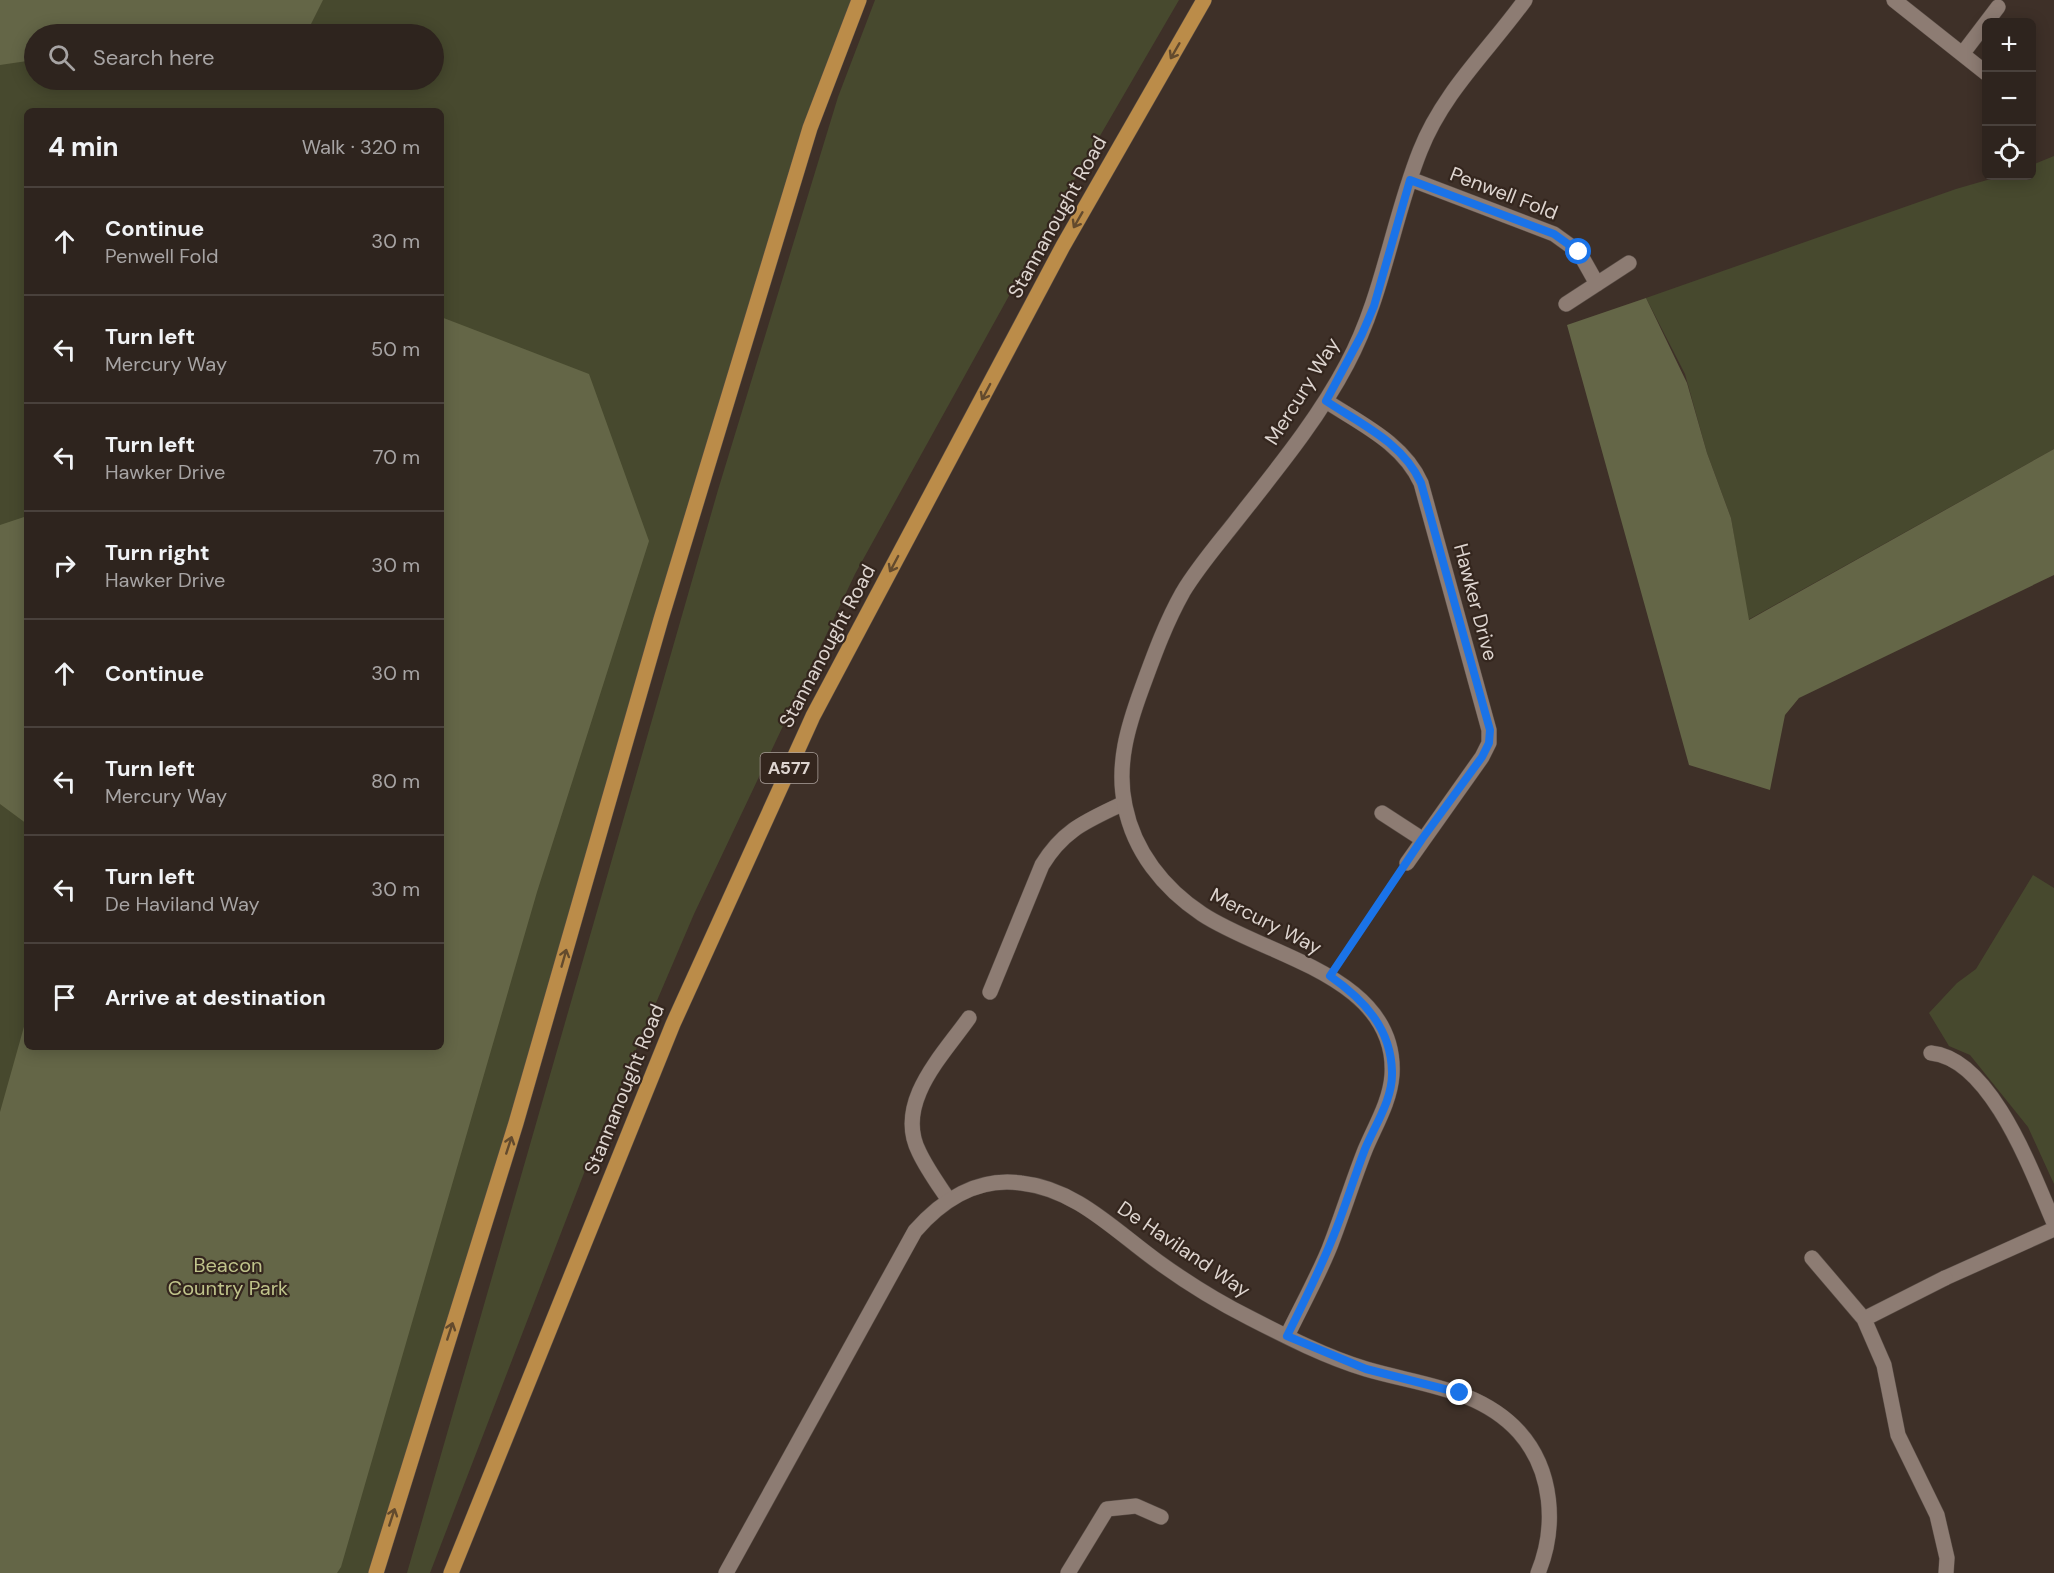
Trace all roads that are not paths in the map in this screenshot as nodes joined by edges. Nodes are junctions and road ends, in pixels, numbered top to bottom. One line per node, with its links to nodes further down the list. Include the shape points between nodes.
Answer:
1 (859, 0): 27 (main road, one-way to 1, via 516,1123 661,619 810,128)
2 (1204, 0): 28 (main road, Stannanought Road / A577, one-way to 28, via 1064,246 813,716 673,1024)
3 (1525, 0): 8 (street, Mercury Way, via 1447,98)
4 (1894, 0): 6 (street)
5 (1998, 7): 6 (street)
6 (1963, 53): 7 (street)
7 (1985, 72)
8 (1410, 180): 10 (street, Penwell Fold, via 1554,234 1579,252); 12 (street, Mercury Way, via 1374,306)
9 (1629, 263): 10 (street)
10 (1597, 284): 11 (street)
11 (1566, 304)
12 (1326, 401): 13 (street, Mercury Way, via 1199,567 1169,620 1128,730 1122,757); 15 (street, Hawker Drive, via 1396,447 1415,470 1490,730 1482,757)
13 (1124, 804): 17 (street, via 1077,826 1050,851); 25 (street, Mercury Way, via 1131,832 1145,858 1182,900 1206,916 1330,976 1369,1008 1383,1030 1392,1073 1388,1097 1338,1226)
14 (1382, 813): 15 (street)
15 (1422, 839): 16 (street, Hawker Drive)
16 (1407, 863)
17 (990, 992)
18 (969, 1018): 20 (street, via 921,1086 913,1107 912,1130 918,1151)
19 (1931, 1053): 21 (street, via 1944,1054 1987,1091 2012,1128)
20 (948, 1199): 25 (street, De Haviland Way, via 968,1189 1018,1182 1064,1194 1204,1291); 29 (street, De Haviland Way, via 915,1232)
21 (2054, 1224)
22 (2054, 1228): 24 (street)
23 (1812, 1258): 24 (street)
24 (1864, 1319): 32 (street, via 1884,1365 1898,1435 1937,1515 1947,1558)
25 (1287, 1336): 31 (street, De Haviland Way, via 1366,1369 1460,1393 1503,1416 1534,1451 1548,1497 1550,1522)
26 (1161, 1517): 30 (street, via 1136,1506 1107,1509)
27 (375, 1573)
28 (451, 1573)
29 (726, 1573)
30 (1068, 1573)
31 (1538, 1573)
32 (1946, 1573)

